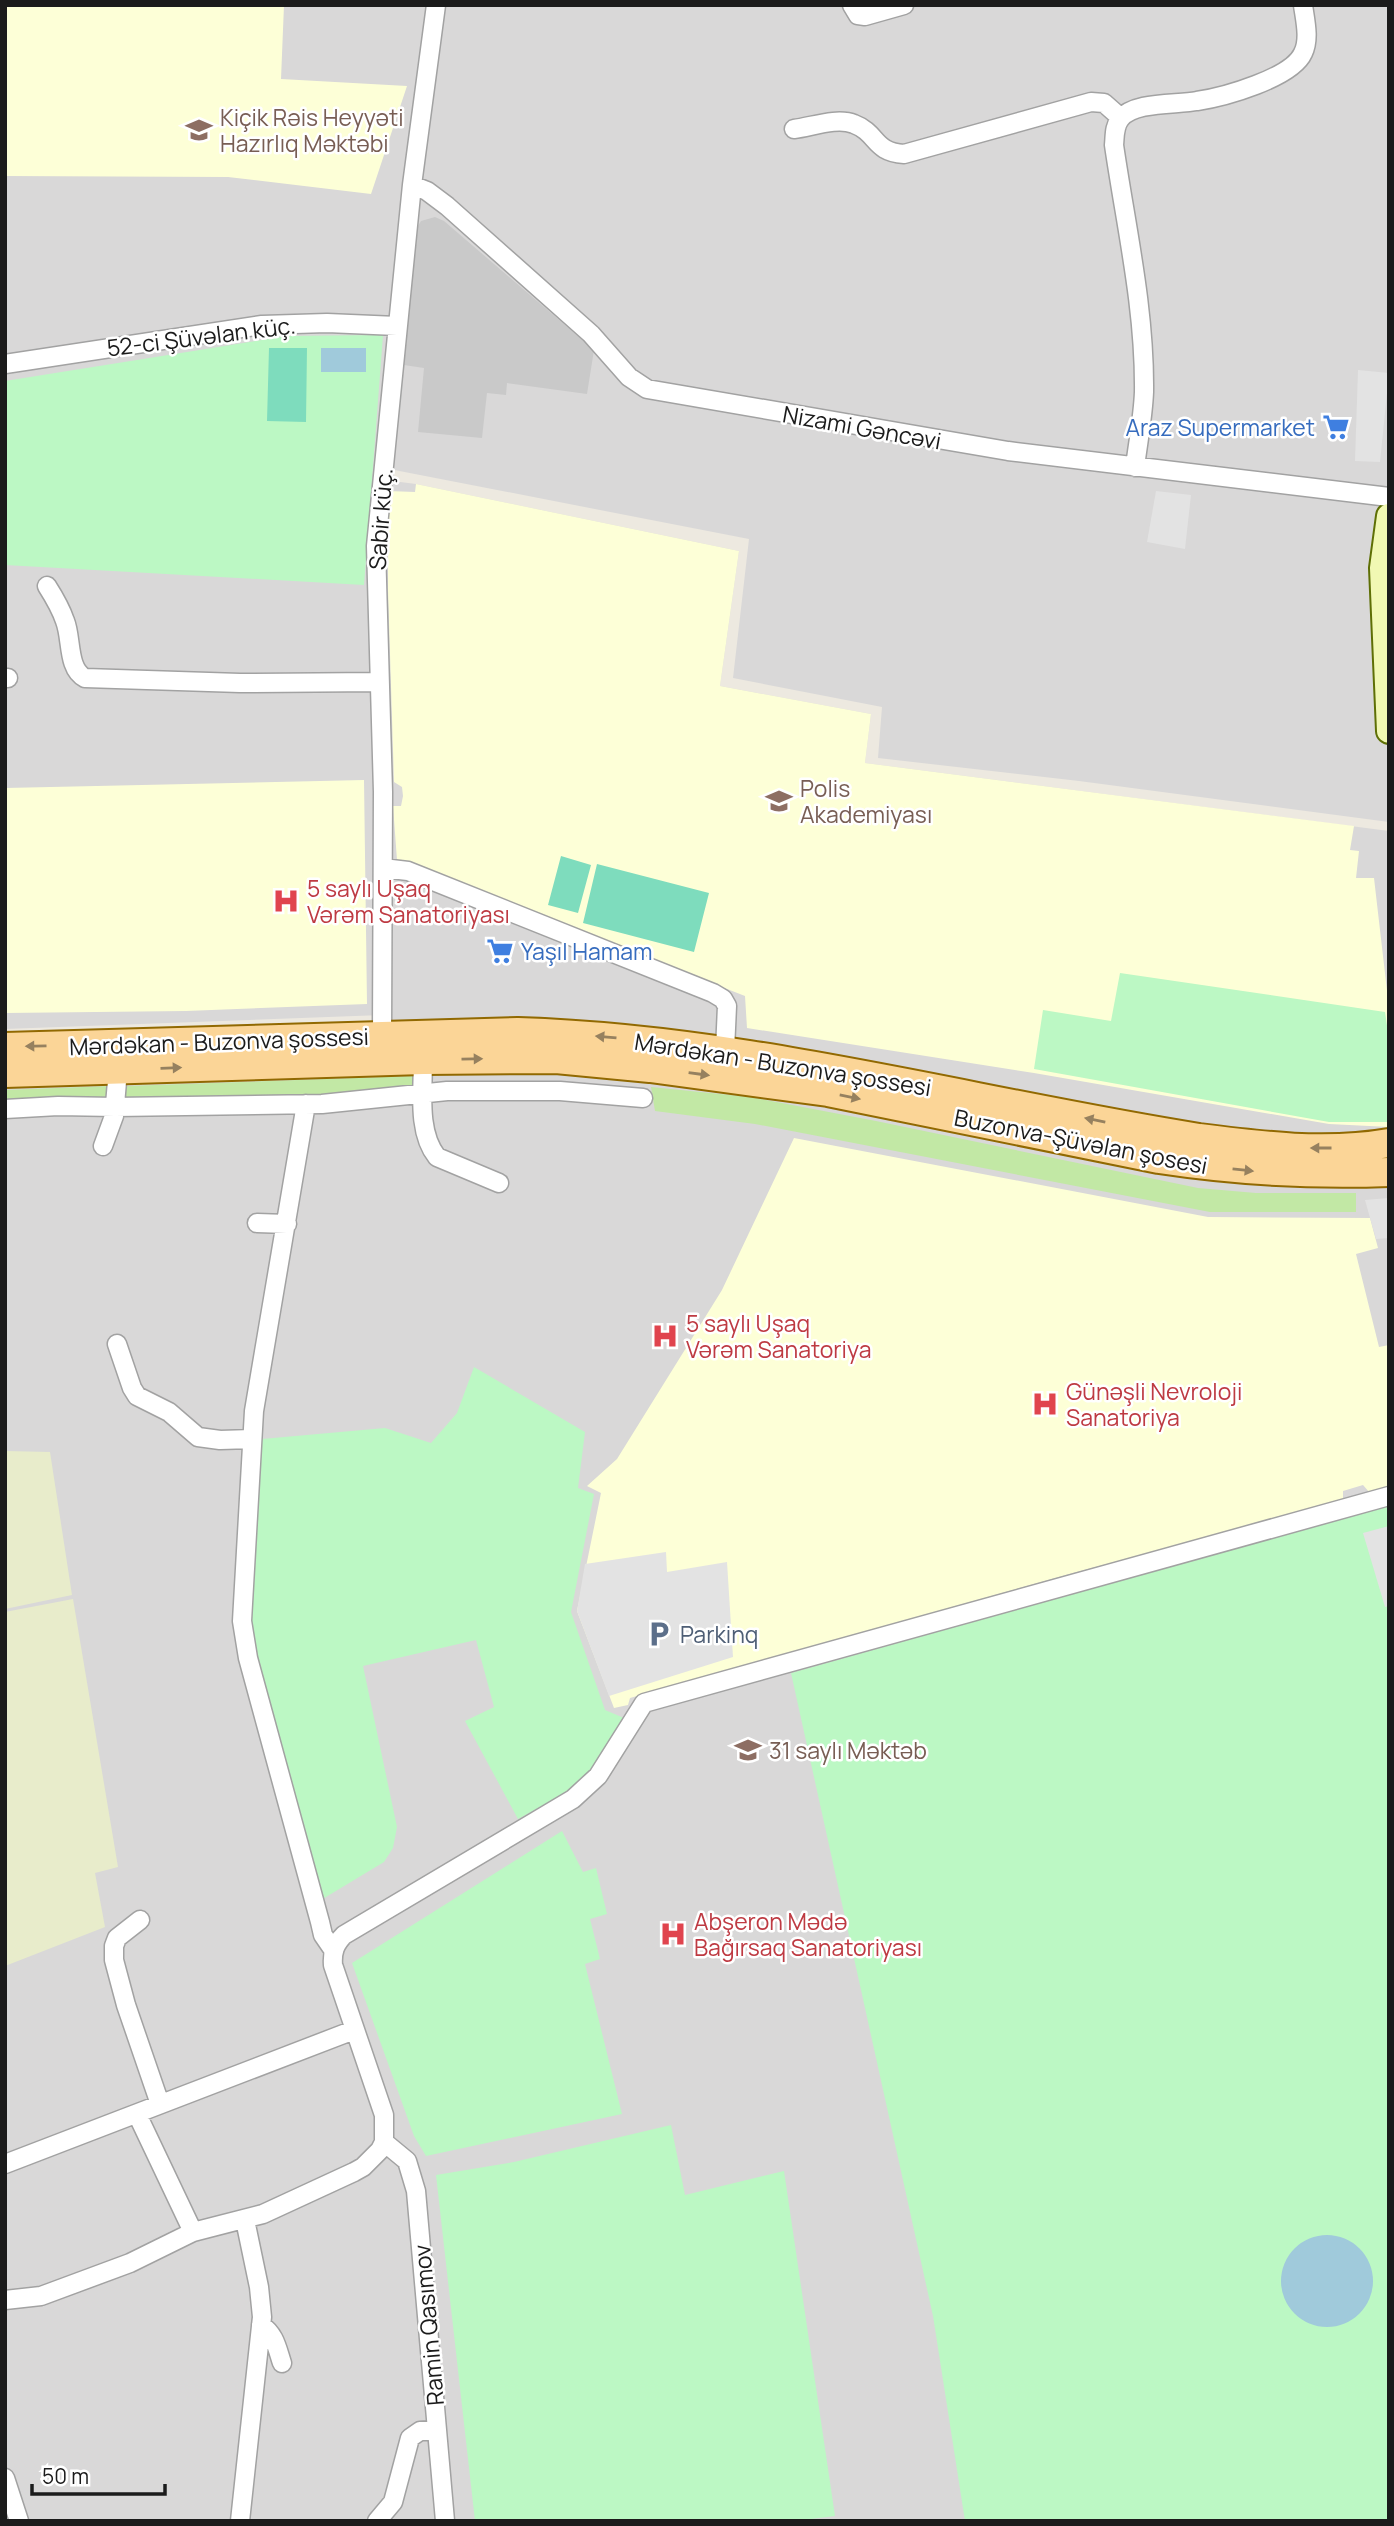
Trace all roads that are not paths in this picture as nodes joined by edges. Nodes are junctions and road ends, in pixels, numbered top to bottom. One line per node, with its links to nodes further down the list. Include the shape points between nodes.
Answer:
1 (436, 5): 7 (street, Sabir küç.)
2 (852, 5): 3 (street, via 858,15 865,16)
3 (904, 5)
4 (1303, 5): 5 (street, via 1305,49 1284,71 1230,93 1140,107)
5 (1121, 118): 6 (street, via 1104,103 1091,102 904,154 882,149 864,129 845,122); 10 (street, via 1114,145 1136,275 1143,369)
6 (794, 130)
7 (412, 185): 8 (street, Sabir küç.); 10 (street, Nizami Gəncəvi, via 447,206 647,389 911,436)
8 (397, 326): 9 (street, 52-ci Şüvəlan küç., via 262,325); 14 (street, Sabir küç., via 376,545)
9 (5, 364)
10 (1135, 467): 11 (street, Nizami Gəncəvi)
11 (1389, 497)
12 (1389, 516): 15 (main road, via 1382,568)
13 (47, 586): 14 (street, via 67,625 75,668 85,678)
14 (379, 682): 16 (street, Sabir küç.)
15 (1389, 731)
16 (383, 868): 17 (street, Sabir küç.); 19 (street, via 408,871 713,993 727,1006)
17 (382, 1036): 18 (main road, Mərdəkan - Buzonva şossesi, one-way to 18); 19 (main road, Mərdəkan - Buzonva şossesi, one-way to 17, via 556,1033)
18 (5, 1047)
19 (725, 1050): 28 (main road, Mərdəkan - Buzonva şossesi, one-way to 19, via 1270,1147 1199,1138)
20 (423, 1060): 21 (main road, Buzonva-Şüvəlan şosesi, one-way to 20); 23 (street); 30 (main road, Buzonva-Şüvəlan şosesi, one-way to 30, via 556,1059 650,1068 828,1092 1199,1165 1271,1172)
21 (118, 1070): 22 (main road, Buzonva-Şüvəlan şosesi); 26 (street)
22 (5, 1073)
23 (423, 1093): 24 (street, via 560,1091); 25 (street); 31 (street, via 425,1133 431,1150 437,1157)
24 (643, 1098)
25 (306, 1104): 26 (street); 33 (street)
26 (115, 1107): 27 (street); 29 (street)
27 (5, 1109)
28 (1389, 1143)
29 (103, 1146)
30 (1389, 1172)
31 (499, 1183)
32 (257, 1223): 33 (street)
33 (288, 1224): 35 (street, via 258,1384)
34 (117, 1344): 35 (street, via 137,1396 169,1412 198,1437)
35 (253, 1438): 38 (street, via 243,1634 323,1934)
36 (1389, 1496): 38 (street, via 653,1699 636,1712 598,1776 572,1799 344,1935)
37 (140, 1920): 40 (street, via 117,1938 114,1960)
38 (334, 1951): 39 (street, via 333,1965)
39 (354, 2030): 40 (street); 42 (street, via 381,2104)
40 (160, 2104): 41 (street)
41 (137, 2113): 43 (street); 45 (street)
42 (384, 2142): 44 (street, via 354,2172); 49 (street, Ramin Qasımov, via 407,2161 416,2191)
43 (5, 2164)
44 (245, 2220): 45 (street); 47 (street, via 259,2287)
45 (193, 2232): 46 (street, via 130,2263 41,2296)
46 (5, 2300)
47 (261, 2325): 48 (street, via 274,2338); 52 (street)
48 (282, 2363)
49 (437, 2430): 53 (street, via 419,2431 410,2438 393,2502); 54 (street, Ramin Qasımov)
50 (5, 2478): 51 (street)
51 (19, 2521)
52 (240, 2521)
53 (377, 2521)
54 (445, 2521)

